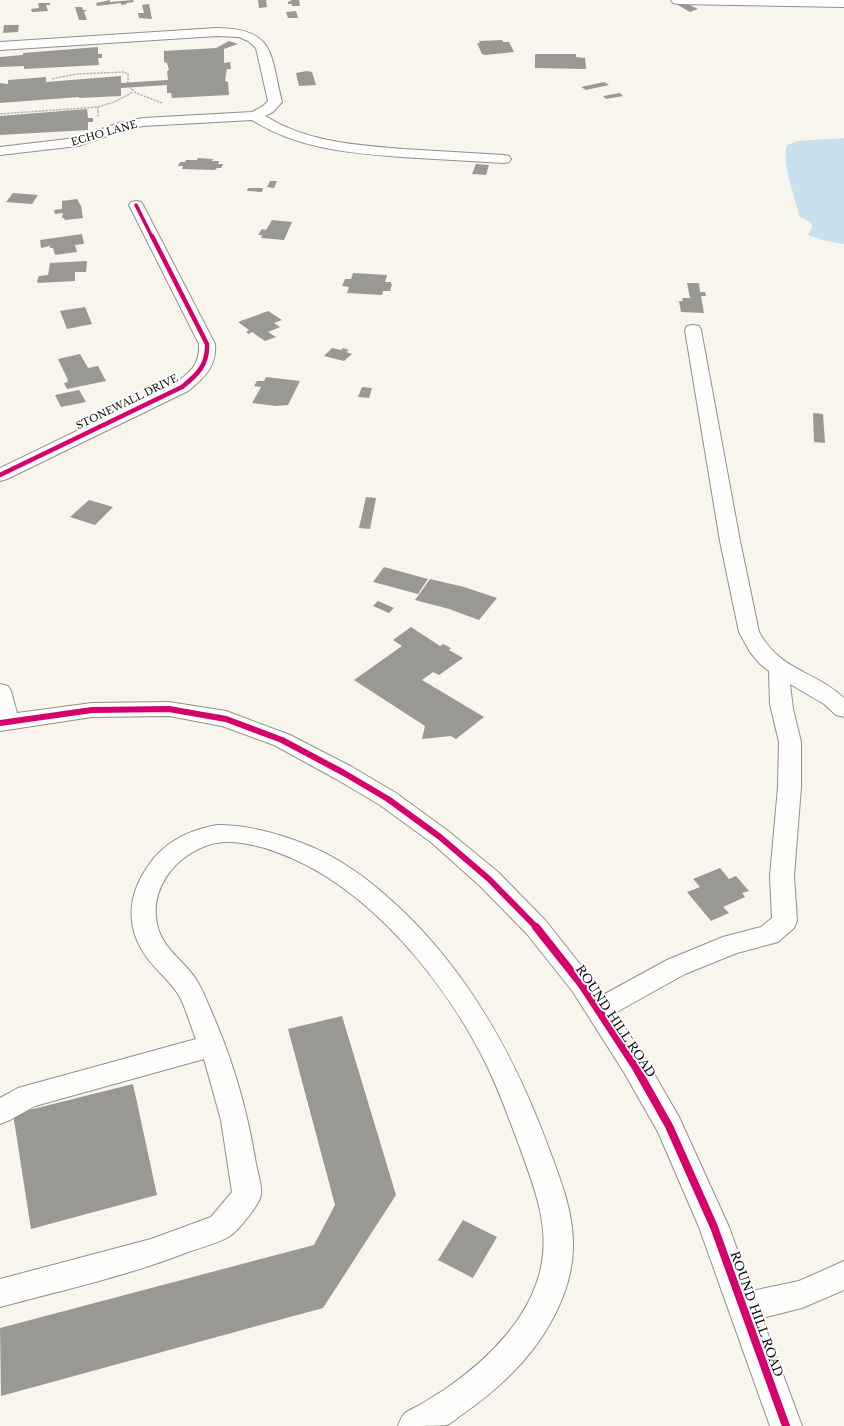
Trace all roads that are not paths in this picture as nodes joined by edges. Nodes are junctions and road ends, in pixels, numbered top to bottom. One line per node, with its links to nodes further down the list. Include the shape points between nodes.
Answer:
1 (677, 0): 2 (street)
2 (844, 3)
3 (0, 46): 4 (street, via 217,32 240,33 256,40 262,47 274,99 272,106)
4 (255, 116): 5 (street, ECHO LANE, via 143,122 78,142); 6 (street, via 291,136 311,142 371,150)
5 (0, 151)
6 (504, 159)
7 (136, 205): 9 (street, STONEWALL DRIVE, via 206,344 208,354 204,367 182,386)
8 (694, 330): 10 (street, via 730,541 749,632 764,656)
9 (0, 475)
10 (780, 670): 12 (street, via 816,687); 14 (street, via 779,687 790,740 790,786 781,855 784,921 769,935 732,944 676,967)
11 (0, 691): 13 (street, ROUND HILL ROAD)
12 (844, 710)
13 (4, 723): 14 (street, ROUND HILL ROAD, via 92,710 169,709 226,719 282,740 388,799 440,837 489,879 536,928 582,985)
14 (598, 1010): 19 (street, ROUND HILL ROAD, via 635,1066 669,1126 714,1226)
15 (212, 1046): 16 (street, via 28,1096); 18 (street, via 232,1110 247,1196 221,1226 158,1250); 20 (street, via 187,987 154,950 146,934 143,909 146,892 157,869 172,854 192,842 213,834 225,833 275,842 308,854 337,870 407,931 447,978 485,1035 512,1091 554,1203 559,1236 557,1264 544,1305 525,1337 484,1379 441,1412)
16 (0, 1112)
17 (844, 1275): 19 (street, via 802,1294)
18 (0, 1293)
19 (743, 1308): 21 (street, ROUND HILL ROAD)
20 (414, 1426)
21 (786, 1426)

